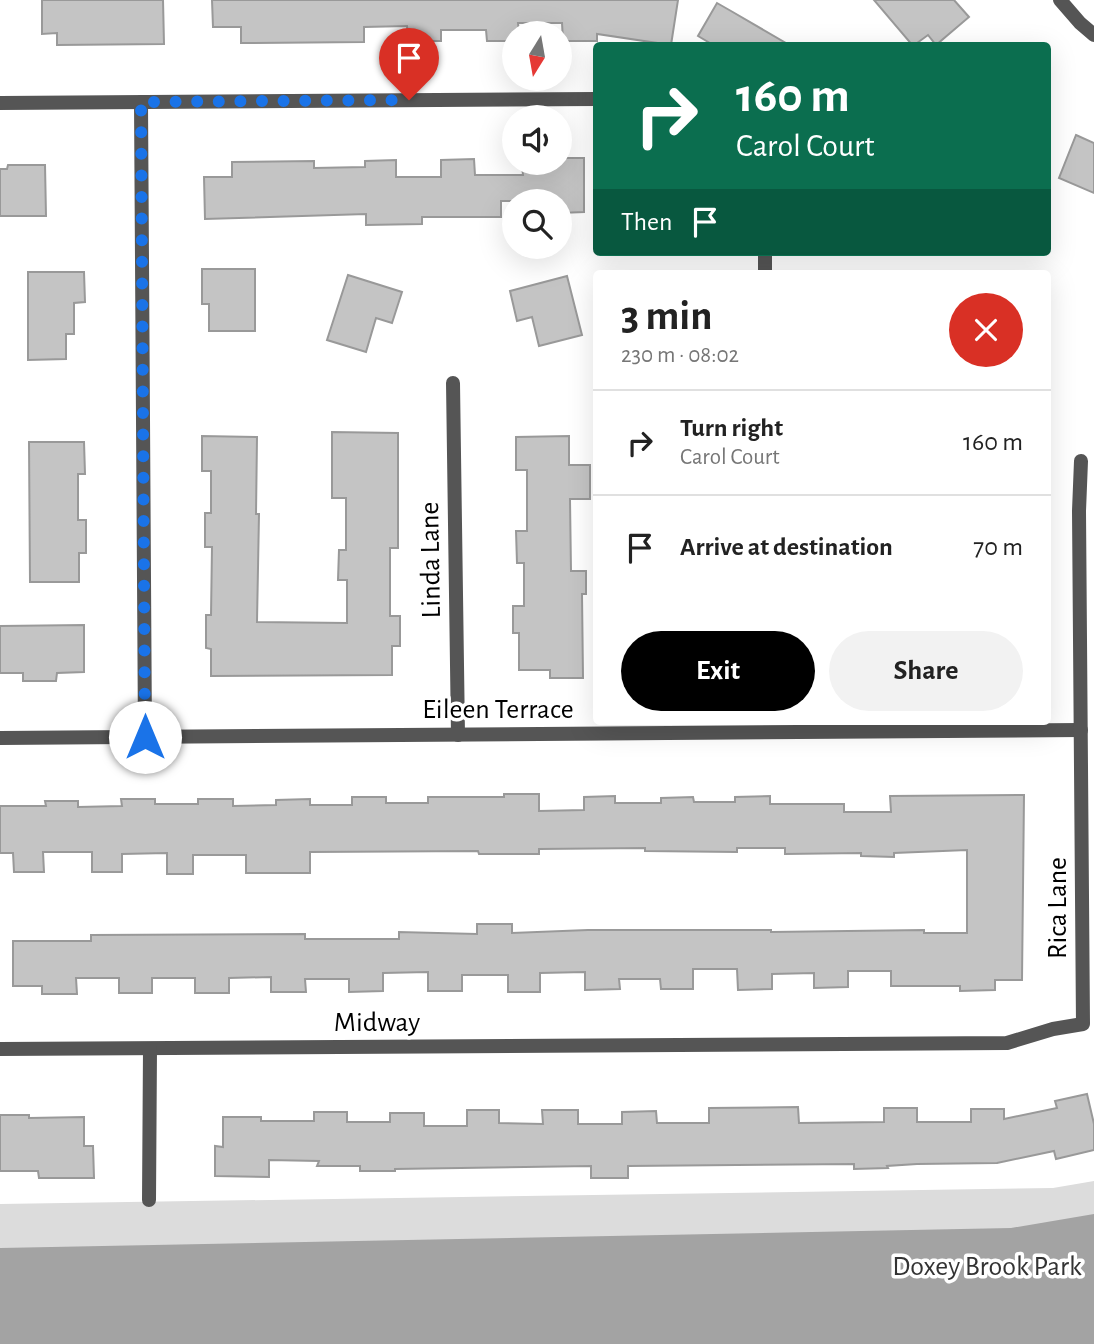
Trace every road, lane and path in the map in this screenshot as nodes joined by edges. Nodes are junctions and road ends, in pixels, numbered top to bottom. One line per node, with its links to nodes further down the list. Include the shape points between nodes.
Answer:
1 (1060, 0): 2 (street)
2 (1094, 34)
3 (593, 99): 4 (street)
4 (141, 102): 5 (street); 11 (street)
5 (0, 103)
6 (453, 383): 10 (street, Linda Lane)
7 (1081, 461): 9 (street, Rica Lane)
8 (770, 727): 9 (street, Eileen Terrace); 10 (street, Eileen Terrace)
9 (1081, 730): 13 (street, Rica Lane)
10 (458, 735): 11 (street, Eileen Terrace)
11 (145, 737): 12 (street, Eileen Terrace)
12 (0, 738)
13 (1088, 876): 14 (street, Rica Lane, via 1083,1024 1007,1043)
14 (753, 1045): 16 (street, Midway)
15 (0, 1049): 16 (street, Midway)
16 (150, 1049): 17 (street)
17 (149, 1200)

